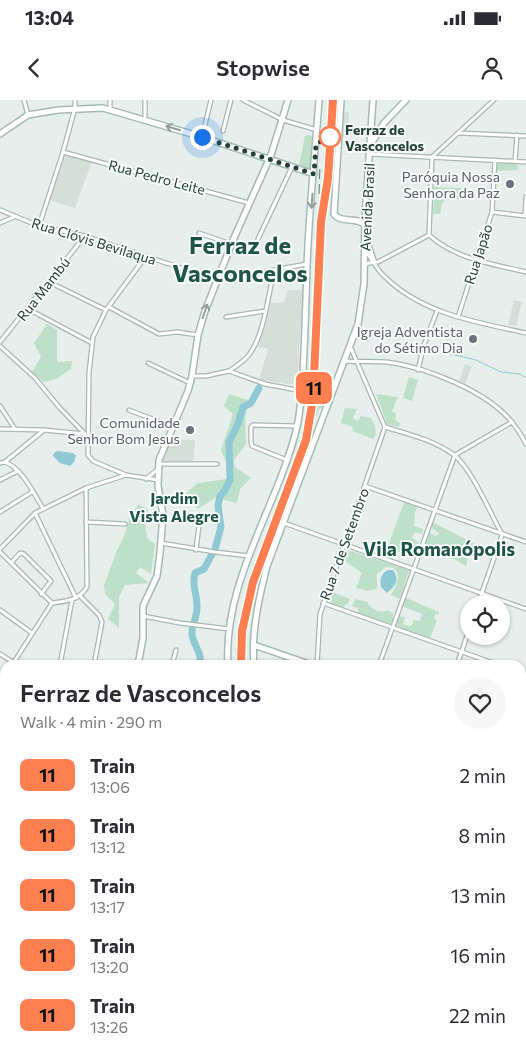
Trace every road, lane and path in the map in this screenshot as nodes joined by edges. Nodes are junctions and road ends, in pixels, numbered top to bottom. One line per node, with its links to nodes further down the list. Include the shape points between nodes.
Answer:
1 (24, 100): 16 (street)
2 (75, 100): 14 (street)
3 (110, 100): 15 (street)
4 (145, 100): 17 (street)
5 (211, 100): 25 (street)
6 (231, 100): 20 (street)
7 (242, 100): 18 (street)
8 (288, 100): 18 (main road)
9 (319, 100): 19 (main road)
10 (341, 100): 45 (main road, via 334,210 338,219)
11 (373, 100): 27 (main road, Avenida Brasil)
12 (406, 100): 27 (main road, via 384,123)
13 (494, 100): 21 (street)
14 (75, 108): 15 (main road); 16 (main road); 28 (street)
15 (110, 109): 17 (main road)
16 (28, 115): 22 (main road)
17 (145, 119): 25 (main road, one-way to 17)
18 (283, 120): 19 (street); 32 (main road)
19 (317, 130): 37 (main road)
20 (223, 131)
21 (458, 133): 23 (street); 26 (street)
22 (0, 134)
23 (516, 135): 24 (street); 34 (street)
24 (526, 136)
25 (202, 137): 32 (main road)
26 (444, 146): 30 (street); 31 (street)
27 (370, 147): 29 (main road, Avenida Brasil)
28 (64, 152): 39 (street, Rua Pedro Leite); 48 (street)
29 (369, 154): 30 (street); 43 (main road, Avenida Brasil)
30 (432, 156): 31 (street); 51 (street)
31 (448, 157): 33 (street)
32 (270, 159): 36 (main road); 39 (main road)
33 (495, 160): 34 (street); 41 (street, Rua Japão)
34 (515, 162): 35 (street)
35 (526, 162)
36 (292, 167): 37 (main road); 53 (street)
37 (314, 174): 59 (main road, one-way to 59)
38 (526, 197): 44 (street)
39 (249, 203): 54 (main road)
40 (0, 210): 42 (street, Rua Clóvis Bevilaqua)
41 (492, 212): 44 (street); 57 (street, Rua Japão)
42 (14, 216): 46 (street); 48 (street, Rua Clóvis Bevilaqua)
43 (365, 216): 45 (main road); 47 (main road, Avenida Brasil)
44 (526, 216)
45 (360, 220): 47 (main road)
46 (0, 223)
47 (365, 225): 50 (main road, Avenida Brasil)
48 (39, 226): 52 (street, Rua Clóvis Bevilaqua)
49 (198, 233): 54 (street)
50 (365, 234): 55 (main road, Avenida Brasil); 58 (main road)
51 (429, 235): 57 (street, via 446,248); 58 (street)
52 (84, 236): 56 (street, Rua Clóvis Bevilaqua); 64 (street, Rua Mambú)
53 (258, 239)
54 (231, 244): 63 (main road)
55 (364, 250): 58 (street); 60 (main road, Avenida Brasil)
56 (146, 256): 63 (street, Rua Clóvis Bevilaqua); 65 (street)
57 (476, 260): 62 (street); 70 (street, Rua Japão)
58 (373, 261): 60 (street); 68 (street, via 398,289)
59 (307, 264): 61 (street); 84 (main road)
60 (364, 267): 75 (main road, Avenida Brasil, via 356,329)
61 (274, 271): 63 (street); 67 (street)
62 (526, 272)
63 (217, 280): 72 (main road, one-way to 63)
64 (49, 282): 65 (street); 66 (street, Rua Mambú)
65 (107, 308): 72 (street, via 160,334); 74 (street)
66 (28, 309): 73 (street, Rua Mambú); 74 (street)
67 (265, 311): 69 (street); 81 (street, via 255,346 242,362)
68 (437, 311): 70 (street); 80 (street)
69 (226, 317)
70 (458, 317): 71 (street)
71 (526, 333)
72 (198, 335): 82 (main road)
73 (0, 342)
74 (92, 343): 94 (street)
75 (350, 345): 77 (main road, Avenida Brasil); 78 (street)
76 (0, 346): 94 (street)
77 (344, 361): 78 (street); 117 (main road, Avenida Brasil)
78 (358, 362): 80 (street, via 386,362); 90 (street)
79 (148, 363): 83 (street)
80 (418, 370): 87 (street, via 473,391)
81 (229, 371): 82 (street); 84 (street, via 265,384)
82 (192, 376): 83 (main road)
83 (190, 383): 89 (main road)
84 (302, 391): 88 (main road)
85 (0, 406): 92 (street)
86 (129, 410): 89 (street)
87 (512, 422): 95 (street); 96 (street)
88 (297, 426): 97 (main road); 97 (street, via 252,425 250,428 252,446)
89 (173, 427): 101 (main road)
90 (386, 427): 96 (street, via 428,441); 107 (street, Rua 7 de Setembro)
91 (0, 429): 92 (street)
92 (15, 429): 93 (street)
93 (44, 430): 94 (street); 98 (street)
94 (87, 434): 103 (street, via 90,458)
95 (526, 444)
96 (454, 455): 111 (street); 116 (street, via 470,476)
97 (287, 460): 126 (main road)
98 (5, 462): 99 (street); 102 (street)
99 (0, 463)
100 (217, 464): 101 (street)
101 (158, 466): 104 (street); 106 (main road)
102 (18, 471): 105 (street); 109 (street)
103 (126, 475): 104 (street); 108 (street)
104 (146, 479): 106 (street)
105 (0, 480)
106 (158, 480): 122 (main road, via 163,515)
107 (365, 486): 111 (street); 123 (street, Rua 7 de Setembro)
108 (86, 488): 110 (street); 115 (street)
109 (32, 492): 110 (street); 112 (street)
110 (43, 508): 113 (street)
111 (434, 509): 119 (street); 128 (street)
112 (0, 512)
113 (35, 513): 124 (street); 131 (street)
114 (200, 517): 125 (street)
115 (86, 522): 118 (street); 131 (street, via 88,581 87,587)
116 (495, 522): 119 (street); 120 (street)
117 (284, 523): 123 (street); 140 (main road, Avenida Brasil, via 267,566 258,603)
118 (125, 524)
119 (492, 531): 120 (street)
120 (502, 535): 121 (street); 130 (street)
121 (526, 542)
122 (161, 543): 125 (street); 136 (main road, via 156,576 143,603)
123 (344, 544): 128 (street); 133 (street, Rua 7 de Setembro)
124 (0, 550): 127 (street)
125 (196, 550): 126 (street)
126 (250, 556): 138 (main road, via 233,606)
127 (11, 563): 129 (street); 129 (street, via 20,553 24,554 50,581)
128 (413, 569): 130 (street); 137 (street)
129 (41, 594): 132 (street)
130 (481, 594): 134 (street)
131 (76, 598): 132 (street); 145 (street); 146 (street, via 102,622)
132 (52, 603): 139 (street)
133 (323, 603): 137 (street); 152 (street, Rua 7 de Setembro, via 318,624)
134 (526, 609)
135 (0, 610): 139 (street)
136 (143, 616): 138 (street); 147 (main road)
137 (392, 628): 143 (street); 153 (street)
138 (229, 629): 149 (main road)
139 (32, 633): 144 (street)
140 (254, 645): 150 (main road, Avenida Brasil); 151 (main road)
141 (464, 645): 143 (street)
142 (176, 650): 148 (street)
143 (461, 652): 154 (street); 155 (street)
144 (15, 660)
145 (61, 660)
146 (95, 660)
147 (139, 660)
148 (173, 660)
149 (228, 660)
150 (254, 660)
151 (298, 660)
152 (317, 660)
153 (381, 660)
154 (458, 660)
155 (484, 660)

